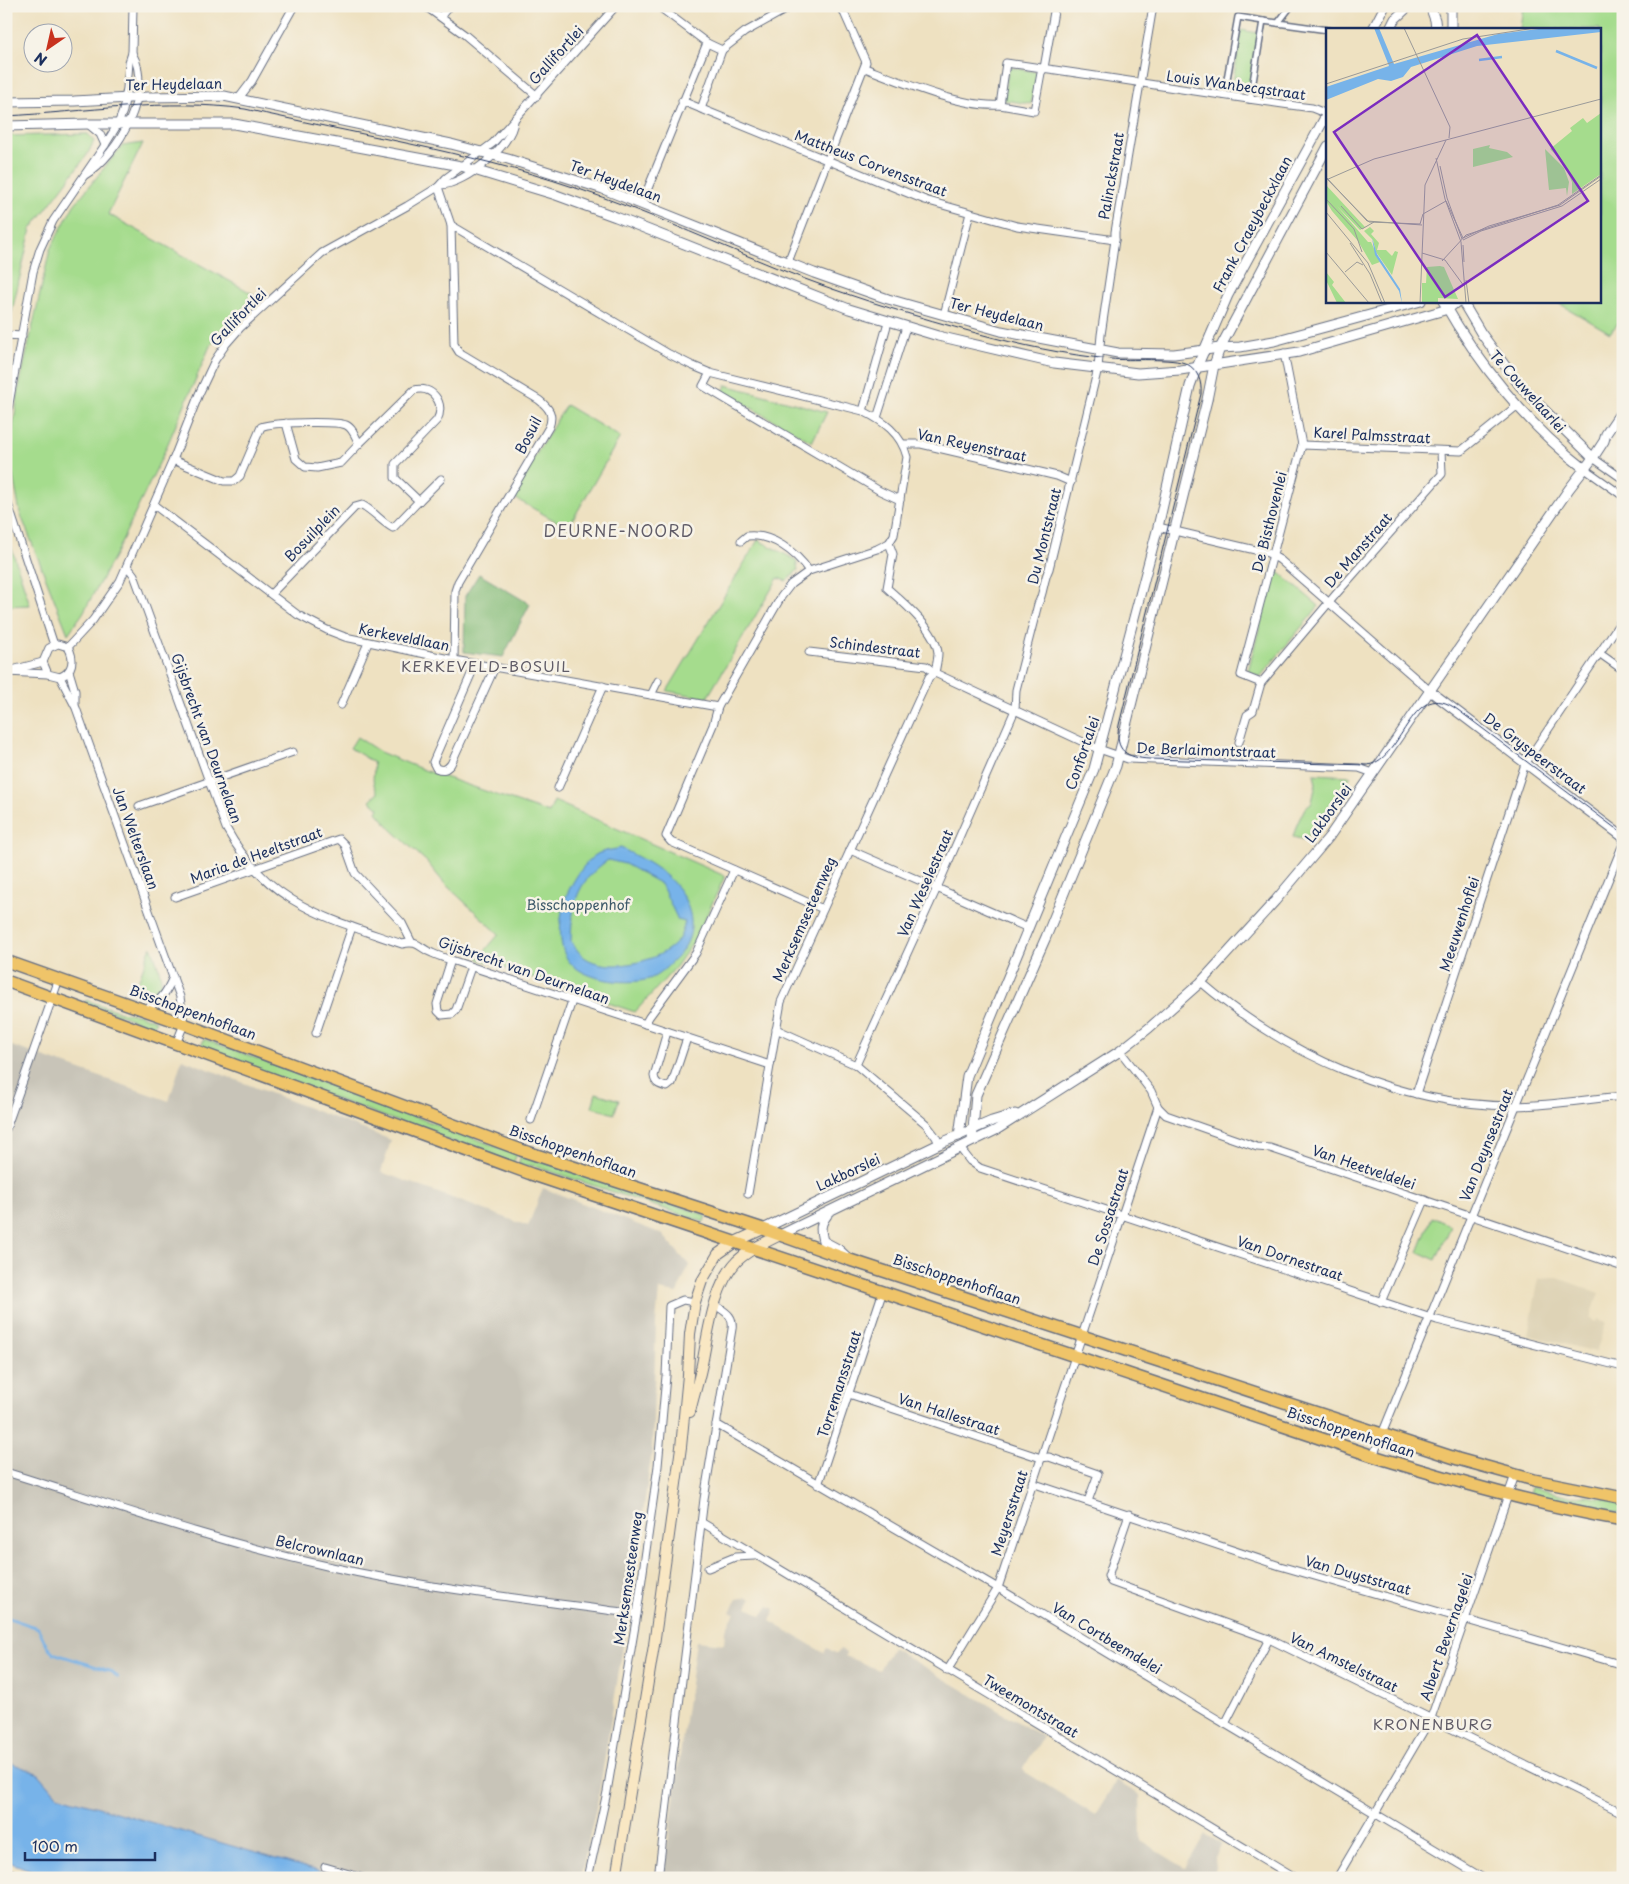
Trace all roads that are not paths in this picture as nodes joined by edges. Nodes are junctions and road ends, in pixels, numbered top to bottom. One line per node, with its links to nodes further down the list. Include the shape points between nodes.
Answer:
1 (133, 6): 26 (street)
2 (294, 6): 34 (street)
3 (426, 6): 16 (street)
4 (449, 6): 16 (street)
5 (616, 6): 30 (street, Gallifortlei)
6 (658, 6): 24 (street)
7 (792, 6): 25 (street, via 745,32)
8 (841, 6): 27 (street, via 866,62)
9 (1055, 6): 28 (street)
10 (1152, 6): 29 (street, Palinckstraat)
11 (1291, 6): 18 (street)
12 (1385, 6): 19 (street)
13 (1408, 6): 20 (street, via 1395,18)
14 (1430, 6): 21 (street)
15 (1451, 6): 22 (street)
16 (441, 16): 30 (street)
17 (1263, 21): 18 (street); 31 (street, via 1238,17); 35 (street)
18 (1278, 24): 23 (street)
19 (1374, 28)
20 (1390, 28)
21 (1436, 28)
22 (1451, 28)
23 (1326, 30)
24 (707, 43): 25 (street); 36 (street)
25 (722, 50): 39 (street)
26 (132, 53): 32 (street, via 137,66); 33 (street)
27 (864, 68): 38 (street, via 938,94 986,106); 51 (street)
28 (1044, 68): 29 (street, Louis Wanbecqstraat); 38 (street, via 1034,111); 38 (street, Louis Wanbecqstraat, via 1006,63)
29 (1140, 84): 31 (street, Louis Wanbecqstraat); 59 (street, Palinckstraat)
30 (537, 96): 42 (street, Gallifortlei)
31 (1224, 96): 35 (street, Louis Wanbecqstraat)
32 (137, 97): 33 (street, Ter Heydelaan); 34 (street, Ter Heydelaan, via 214,95); 45 (street)
33 (126, 98): 37 (street, Ter Heydelaan); 44 (street)
34 (239, 98): 49 (street, Ter Heydelaan)
35 (1250, 100): 40 (street, Louis Wanbecqstraat)
36 (682, 101): 39 (street, Mattheus Corvensstraat); 56 (street)
37 (6, 102)
38 (1000, 105)
39 (700, 109): 51 (street, Mattheus Corvensstraat)
40 (1326, 112)
41 (1326, 117): 71 (street, Frank Craeybeckxlaan, via 1228,295)
42 (514, 120): 49 (street, Gallifortlei); 50 (street, Gallifortlei, via 514,128)
43 (88, 124): 44 (street); 46 (street); 47 (street, via 104,139)
44 (118, 124): 45 (street); 47 (street)
45 (129, 124): 52 (street, via 247,125); 54 (street, via 95,169)
46 (6, 126)
47 (104, 145): 54 (street)
48 (1326, 150): 69 (street)
49 (480, 152): 50 (street, Ter Heydelaan); 52 (street, Gallifortlei)
50 (493, 155): 53 (street, Gallifortlei); 56 (street, Ter Heydelaan)
51 (828, 161): 57 (street, Mattheus Corvensstraat, via 925,200); 60 (street)
52 (461, 166): 53 (street); 55 (street, Gallifortlei)
53 (475, 170): 55 (street, Gallifortlei); 65 (street, via 616,217)
54 (85, 175): 68 (street, via 53,220 40,249)
55 (440, 186): 58 (street, Bosuil); 90 (street, Gallifortlei, via 322,252 240,328 214,360)
56 (642, 203): 60 (street, Ter Heydelaan)
57 (970, 213): 59 (street, Mattheus Corvensstraat, via 1017,226); 64 (street)
58 (451, 224): 76 (street, via 669,354); 116 (street, Bosuil, via 454,344 459,352 548,407 551,420 458,582 455,591)
59 (1115, 240): 70 (street, Palinckstraat)
60 (788, 262): 64 (street, Ter Heydelaan)
61 (1417, 302): 69 (street, Ter Heydelaan, via 1274,341)
62 (1463, 302): 83 (street, Te Couwelaarlei, via 1520,386)
63 (1446, 305): 72 (street); 77 (street, Te Couwelaarlei, via 1494,378)
64 (944, 316): 70 (street, Ter Heydelaan)
65 (888, 322): 66 (street); 79 (street)
66 (906, 327): 75 (street, via 1054,363); 80 (street)
67 (6, 335): 68 (street)
68 (22, 336): 81 (street)
69 (1220, 348): 71 (street, Ter Heydelaan); 73 (street)
70 (1100, 350): 71 (street, Ter Heydelaan, via 1156,355); 75 (street, Palinckstraat)
71 (1204, 350): 74 (street)
72 (1284, 354): 73 (street); 86 (street, De Bisthovenlei)
73 (1214, 365): 74 (street); 102 (street)
74 (1197, 367): 75 (street, via 1157,373); 101 (street, Confortalei)
75 (1098, 368): 94 (street, Du Montstraat)
76 (710, 372): 79 (street); 98 (street, via 703,386)
77 (1518, 404): 87 (street, Te Couwelaarlei); 88 (street, via 1461,451)
78 (1623, 409): 89 (street)
79 (862, 411): 80 (street, Van Reyenstraat)
80 (877, 418): 85 (street, Van Reyenstraat)
81 (6, 420)
82 (286, 423): 84 (street, via 344,424 351,428); 84 (street, via 296,459 305,467 317,468 341,462); 90 (street, via 261,427 234,485)
83 (1569, 436): 87 (street, Te Couwelaarlei); 89 (street, Te Couwelaarlei)
84 (359, 444): 99 (street, via 414,390 432,393 438,400 440,415 395,464 395,478)
85 (904, 444): 94 (street, Van Reyenstraat, via 921,444); 98 (street, via 907,457)
86 (1302, 445): 88 (street, Karel Palmsstraat); 105 (street, De Bisthovenlei)
87 (1561, 447): 91 (street, Te Couwelaarlei)
88 (1441, 451): 109 (street, De Manstraat, via 1442,474)
89 (1591, 455): 91 (street, Lakborslei); 93 (street)
90 (173, 460): 100 (street, Gallifortlei)
91 (1583, 467): 95 (street); 129 (street, Lakborslei)
92 (441, 479): 99 (street, Bosuilplein)
93 (1623, 479): 95 (street, via 1615,482)
94 (1071, 482): 134 (street, Du Montstraat, via 1016,690)
95 (1615, 490): 96 (street)
96 (1623, 496)
97 (6, 498): 112 (street)
98 (900, 500): 104 (street, via 894,535)
99 (419, 501): 108 (street, Bosuilplein, via 393,528 370,509 362,505 355,507)
100 (154, 505): 106 (street, Gallifortlei); 108 (street, Kerkeveldlaan)
101 (1158, 527): 102 (street); 136 (street, Confortalei)
102 (1174, 531): 105 (street); 138 (street)
103 (741, 542): 107 (street, via 747,536 764,536 793,553)
104 (889, 543): 107 (street); 123 (street, via 893,554 887,588 918,616 932,638 938,652)
105 (1273, 556): 109 (street); 127 (street, De Bisthovenlei, via 1241,675)
106 (127, 566): 113 (street, via 105,605); 141 (street, Gijsbrecht van Deurnelaan, via 134,575)
107 (809, 571): 132 (street, via 780,597)
108 (270, 594): 111 (street, Kerkeveldlaan, via 327,630)
109 (1328, 603): 127 (street, De Manstraat); 129 (street)
110 (1623, 618): 115 (street, Meeuwenhoflei)
111 (368, 643): 116 (street, Kerkeveldlaan); 131 (street)
112 (54, 645): 113 (street); 117 (street, via 46,652)
113 (68, 647): 121 (street, via 72,655)
114 (809, 652): 123 (street, Schindestraat, via 926,666)
115 (1599, 653): 120 (street); 139 (street, Meeuwenhoflei)
116 (454, 660): 118 (street, Kerkeveldlaan)
117 (43, 662): 122 (street); 124 (street)
118 (476, 663): 119 (street, Kerkeveldlaan); 119 (street, via 433,762 436,768 447,769 451,764)
119 (494, 667): 128 (street, Kerkeveldlaan)
120 (1623, 670)
121 (69, 671): 125 (street); 133 (street, Jan Welterslaan)
122 (6, 672): 124 (street)
123 (935, 673): 134 (street, De Berlaimontstraat); 146 (street, Merksemsesteenweg, via 929,676)
124 (48, 674): 125 (street)
125 (60, 677): 133 (street, Jan Welterslaan)
126 (658, 680): 130 (street)
127 (1261, 683): 135 (street, De Manstraat)
128 (603, 686): 130 (street, Kerkeveldlaan); 142 (street)
129 (1430, 692): 139 (street, De Gryspeerstraat); 140 (street, Lakborslei)
130 (651, 695): 132 (street, Kerkeveldlaan)
131 (341, 705)
132 (718, 706): 148 (street, via 666,836 671,842)
133 (76, 708): 158 (street, Jan Welterslaan)
134 (1015, 710): 136 (street, De Berlaimontstraat); 149 (street, Van Weselestraat)
135 (1239, 742)
136 (1100, 749): 138 (street, De Berlaimontstraat); 153 (street, Confortalei)
137 (293, 752): 141 (street)
138 (1119, 756): 140 (street, De Berlaimontstraat, via 1168,762 1359,768); 176 (street, via 1046,937)
139 (1526, 763): 144 (street, De Gryspeerstraat); 177 (street, Meeuwenhoflei)
140 (1373, 773): 161 (street, Lakborslei, via 1306,865)
141 (208, 782): 143 (street); 147 (street, Gijsbrecht van Deurnelaan, via 236,847)
142 (558, 788)
143 (140, 806)
144 (1623, 836)
145 (1623, 844): 179 (street, Van Deynsestraat)
146 (850, 850): 149 (street); 151 (street, Merksemsesteenweg)
147 (255, 870): 150 (street, Maria de Heeltstraat); 152 (street, Gijsbrecht van Deurnelaan, via 297,904); 154 (street, Maria de Heeltstraat, via 339,839 345,845 355,873 402,923)
148 (734, 870): 151 (street); 166 (street, via 696,953)
149 (937, 888): 153 (street); 173 (street, Van Weselestraat)
150 (175, 898)
151 (823, 909): 167 (street, Merksemsesteenweg, via 781,1002)
152 (352, 927): 154 (street, Gijsbrecht van Deurnelaan, via 402,944); 169 (street)
153 (1028, 928): 175 (street, Confortalei, via 967,1076)
154 (411, 941): 156 (street, Gijsbrecht van Deurnelaan)
155 (6, 960): 159 (main road, Bisschoppenhoflaan)
156 (451, 960): 157 (street, Gijsbrecht van Deurnelaan); 157 (street, via 437,1004 442,1015 456,1010)
157 (471, 966): 163 (street, Gijsbrecht van Deurnelaan)
158 (173, 976): 164 (street, via 161,999); 165 (street, Jan Welterslaan)
159 (59, 980): 162 (street); 164 (main road, Bisschoppenhoflaan)
160 (6, 982): 162 (main road, Bisschoppenhoflaan)
161 (1204, 984): 172 (street, Lakborslei); 177 (street, via 1260,1026 1305,1052 1374,1082)
162 (53, 999): 171 (main road, Bisschoppenhoflaan); 183 (street)
163 (572, 1001): 166 (street, Gijsbrecht van Deurnelaan); 182 (street)
164 (143, 1010): 165 (main road, Bisschoppenhoflaan)
165 (184, 1024): 171 (street); 196 (main road, Bisschoppenhoflaan, via 521,1150)
166 (645, 1024): 168 (street, Gijsbrecht van Deurnelaan)
167 (776, 1029): 173 (street); 174 (street, Merksemsesteenweg)
168 (668, 1032): 170 (street, Gijsbrecht van Deurnelaan); 170 (street, via 654,1076 654,1081 660,1085 667,1087 672,1083)
169 (316, 1033)
170 (687, 1038): 174 (street, Gijsbrecht van Deurnelaan)
171 (176, 1044): 198 (main road, Bisschoppenhoflaan, via 531,1174)
172 (1122, 1054): 180 (street, via 1151,1091); 181 (street, Lakborslei)
173 (856, 1065): 187 (street, via 926,1124)
174 (770, 1066): 190 (street, Merksemsesteenweg)
175 (966, 1089): 176 (street); 185 (street, Confortalei)
176 (977, 1091): 184 (street)
177 (1416, 1094): 179 (street, via 1465,1103)
178 (1623, 1096): 179 (street)
179 (1515, 1106): 195 (street, Van Deynsestraat)
180 (1158, 1107): 192 (street, Van Heetveldelei, via 1166,1115 1257,1147 1270,1148); 194 (street, De Sossastraat)
181 (1025, 1111): 184 (street, Lakborslei); 186 (street, Lakborslei)
182 (531, 1120)
183 (6, 1129)
184 (973, 1130): 185 (street, Lakborslei); 186 (street)
185 (959, 1136): 187 (street, Lakborslei)
186 (972, 1141): 188 (street, Lakborslei)
187 (940, 1144): 189 (street, Lakborslei)
188 (960, 1148): 191 (street, Lakborslei); 194 (street, Van Dornestraat, via 970,1162 980,1168)
189 (850, 1186): 191 (street); 196 (street, Lakborslei)
190 (748, 1194)
191 (856, 1200): 193 (street, Lakborslei)
192 (1425, 1200): 195 (street, Van Heetveldelei); 205 (street)
193 (828, 1213): 197 (street, Lakborslei); 200 (street, Lakborslei, via 820,1228 823,1241)
194 (1122, 1215): 205 (street, Van Dornestraat); 209 (street, De Sossastraat)
195 (1471, 1216): 201 (street, Van Heetveldelei); 207 (street, Van Deynsestraat)
196 (763, 1229): 197 (main road, Bisschoppenhoflaan); 198 (main road, Lakborslei)
197 (780, 1235): 199 (main road); 200 (main road, Bisschoppenhoflaan)
198 (735, 1242): 199 (main road, Bisschoppenhoflaan); 204 (main road, via 718,1254 702,1281)
199 (753, 1248): 203 (main road, Bisschoppenhoflaan); 206 (main road, via 734,1266)
200 (850, 1260): 209 (main road, Bisschoppenhoflaan)
201 (1623, 1267)
202 (6, 1289): 208 (street)
203 (883, 1291): 210 (main road, Bisschoppenhoflaan); 212 (street, Torremansstraat)
204 (695, 1302): 215 (main road); 231 (street, Merksemsesteenweg, via 683,1300 669,1306 658,1466)
205 (1381, 1302): 207 (street, Van Dornestraat)
206 (715, 1305): 213 (street, via 733,1321); 215 (main road)
207 (1429, 1318): 211 (street, Van Dornestraat); 214 (street, Van Deynsestraat)
208 (6, 1333)
209 (1082, 1335): 210 (street); 214 (main road, Bisschoppenhoflaan)
210 (1075, 1355): 216 (main road, Bisschoppenhoflaan); 217 (street, Meyersstraat)
211 (1623, 1368)
212 (849, 1394): 217 (street, Van Hallestraat); 221 (street, Torremansstraat)
213 (716, 1424): 221 (street, Van Cortbeemdelei); 227 (street)
214 (1381, 1435): 216 (street, Van Deynsestraat); 219 (main road, Bisschoppenhoflaan)
215 (681, 1447): 245 (main road, via 654,1645)
216 (1374, 1456): 222 (main road, Bisschoppenhoflaan)
217 (1041, 1458): 220 (street, Meyersstraat); 224 (street, via 1049,1457 1098,1474)
218 (6, 1472): 231 (street, Belcrownlaan, via 326,1566 430,1587)
219 (1515, 1475): 222 (street, Albert Bevernagelei); 223 (main road, Bisschoppenhoflaan)
220 (1032, 1483): 224 (street, Van Duyststraat); 230 (street, Meyersstraat)
221 (818, 1485): 230 (street, Van Cortbeemdelei)
222 (1508, 1495): 226 (main road, Bisschoppenhoflaan); 232 (street, Albert Bevernagelei)
223 (1623, 1498)
224 (1088, 1501): 225 (street, Van Duyststraat)
225 (1129, 1514): 232 (street, Van Duyststraat, via 1247,1556); 233 (street, Van Amstelstraat, via 1108,1576 1111,1582)
226 (1623, 1520)
227 (701, 1522): 228 (street, Tweemontstraat); 246 (street)
228 (754, 1556): 229 (street, via 735,1557); 235 (street, Tweemontstraat)
229 (708, 1568)
230 (998, 1588): 235 (street, Meyersstraat); 237 (street, Van Cortbeemdelei)
231 (638, 1614): 244 (street, Merksemsesteenweg, via 607,1792)
232 (1465, 1619): 234 (street, Van Duyststraat); 236 (street, Albert Bevernagelei)
233 (1269, 1640): 236 (street, Van Amstelstraat); 237 (street)
234 (1623, 1665)
235 (948, 1671): 247 (street, Tweemontstraat)
236 (1431, 1718): 238 (street, Albert Bevernagelei); 239 (street, Van Amstelstraat)
237 (1225, 1724): 238 (street, Van Cortbeemdelei)
238 (1375, 1813): 248 (street, Albert Bevernagelei); 249 (street, Van Cortbeemdelei)
239 (1623, 1813)
240 (325, 1866): 243 (street)
241 (6, 1872): 242 (street)
242 (19, 1878)
243 (363, 1878)
244 (588, 1878)
245 (616, 1878)
246 (658, 1878)
247 (1295, 1878)
248 (1337, 1878)
249 (1483, 1878)

